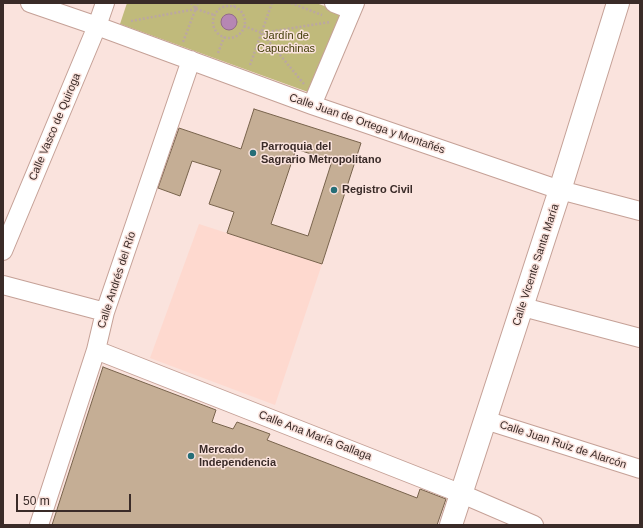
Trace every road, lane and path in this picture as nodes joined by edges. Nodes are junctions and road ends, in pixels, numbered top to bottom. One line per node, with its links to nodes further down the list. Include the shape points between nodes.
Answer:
1 (30, 3): 17 (street, Calle Juan de Ortega y Montañés)
2 (105, 3): 17 (street, Calle Vasco de Quiroga)
3 (118, 3): 17 (street, Calle Vasco de Quiroga)
4 (191, 3): 12 (path)
5 (198, 3): 12 (path)
6 (235, 3): 11 (path)
7 (272, 3): 18 (path)
8 (291, 3): 13 (path)
9 (334, 3): 13 (street)
10 (618, 3): 23 (street, Calle Vicente Santa María)
11 (234, 7): 14 (path, via 220,8); 16 (path, via 243,17)
12 (196, 9): 14 (path); 15 (path); 19 (path)
13 (348, 14): 18 (path); 22 (street)
14 (214, 15): 16 (path, via 213,26 224,37 234,37)
15 (125, 22)
16 (244, 26): 18 (path)
17 (103, 28): 20 (street, Calle Juan de Ortega y Montañés); 25 (street, Calle Vasco de Quiroga)
18 (262, 32): 21 (path); 22 (path)
19 (183, 43)
20 (191, 60): 22 (street, Calle Juan de Ortega y Montañés); 28 (street, Calle Andrés del Río)
21 (249, 67)
22 (310, 97): 23 (street, Calle Juan de Ortega y Montañés)
23 (560, 190): 24 (street, Calle Juan de Ortega y Montañés); 27 (street, Calle Vicente Santa María)
24 (640, 211)
25 (3, 251)
26 (3, 285): 28 (street)
27 (523, 307): 29 (street); 31 (street, Calle Vicente Santa María)
28 (105, 312): 30 (street, Calle Andrés del Río)
29 (640, 338)
30 (96, 350): 33 (street, Calle Ana María Gallaga); 34 (street, Calle Andrés del Río)
31 (485, 420): 32 (street, Calle Juan Ruiz de Alarcón); 33 (street, Calle Vicente Santa María)
32 (640, 469)
33 (462, 494): 35 (street, Calle Vicente Santa María); 36 (street, Calle Ana María Gallaga)
34 (39, 525)
35 (451, 525)
36 (534, 525)

